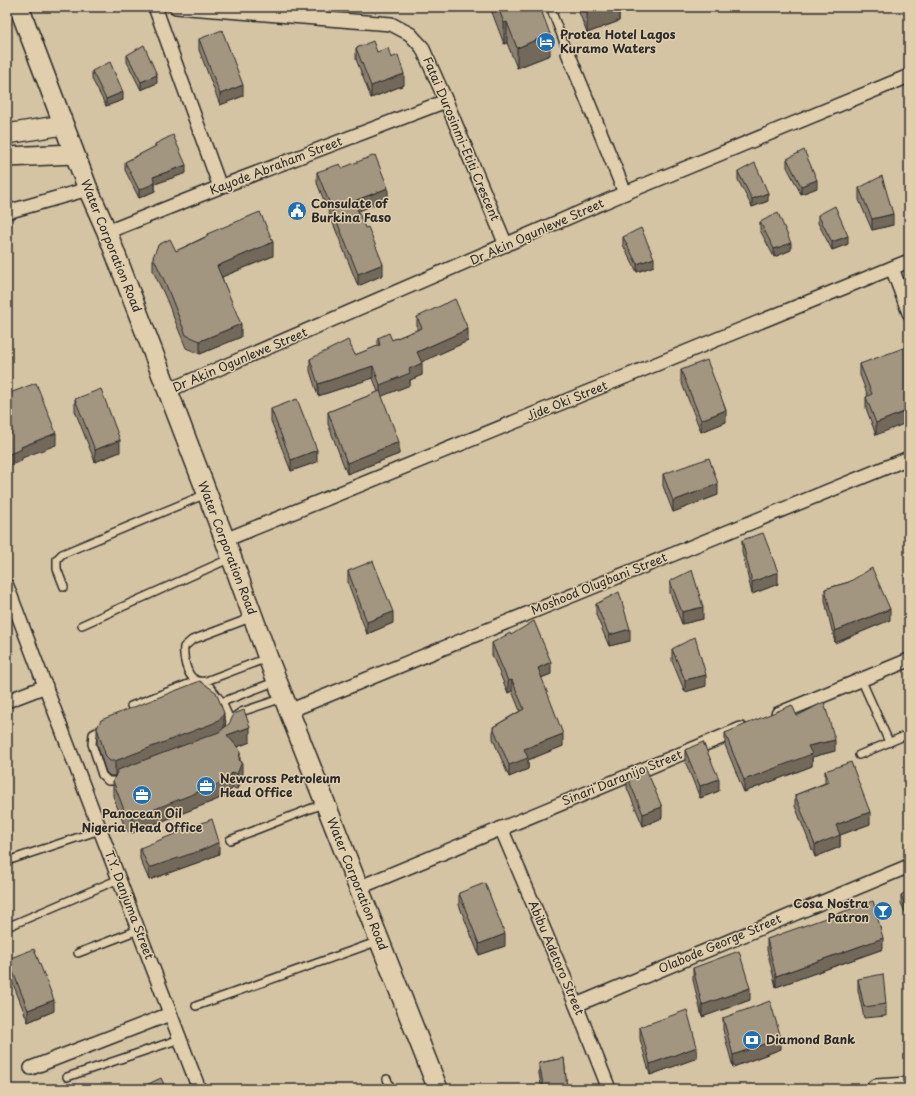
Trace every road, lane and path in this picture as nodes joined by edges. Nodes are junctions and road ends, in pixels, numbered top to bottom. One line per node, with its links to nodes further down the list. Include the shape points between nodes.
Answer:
1 (18, 7): 8 (street, Water Corporation Road)
2 (155, 7): 12 (street)
3 (176, 7): 7 (street, Fatai Durosinmi-Etiti Crescent, via 391,24 410,34 422,47)
4 (550, 7): 5 (lane)
5 (568, 52): 14 (street)
6 (909, 76): 14 (street, Dr Akin Ogunlewe Street)
7 (446, 101): 12 (street, Kayode Abraham Street); 17 (street, Fatai Durosinmi-Etiti Crescent)
8 (63, 126): 9 (street); 10 (street, Water Corporation Road)
9 (7, 134)
10 (74, 154): 11 (street); 13 (street, Water Corporation Road)
11 (7, 156)
12 (220, 187): 16 (street, Kayode Abraham Street)
13 (88, 189): 15 (street); 16 (street, Water Corporation Road)
14 (625, 193): 17 (street, Dr Akin Ogunlewe Street)
15 (7, 212)
16 (107, 232): 21 (street, Water Corporation Road)
17 (506, 245): 21 (street, Dr Akin Ogunlewe Street)
18 (909, 261): 19 (street, Jide Oki Street)
19 (892, 268): 20 (street); 24 (street, Jide Oki Street)
20 (909, 313)
21 (167, 391): 23 (street, Water Corporation Road)
22 (909, 458): 36 (street, Moshood Olugbani Street)
23 (206, 494): 24 (street, Water Corporation Road); 27 (lane, via 62,554 57,559 57,569)
24 (225, 540): 25 (street, Water Corporation Road)
25 (231, 558): 28 (street, Water Corporation Road); 29 (lane)
26 (7, 586): 34 (street, T.Y. Danjuma Street)
27 (64, 587)
28 (253, 617): 30 (street, Water Corporation Road); 33 (lane, via 192,640 184,647 183,656 190,676)
29 (82, 625)
30 (268, 658): 33 (lane, via 206,681); 36 (street, Water Corporation Road)
31 (909, 660): 32 (street)
32 (861, 679): 40 (street); 46 (lane)
33 (196, 681): 39 (lane)
34 (46, 686): 37 (street); 51 (street, T.Y. Danjuma Street)
35 (195, 692): 38 (lane, via 210,687)
36 (283, 697): 38 (lane); 41 (lane, via 241,712); 49 (street, Water Corporation Road)
37 (7, 701)
38 (222, 702): 41 (lane)
39 (131, 706)
40 (766, 719)
41 (230, 720): 45 (lane)
42 (111, 725): 48 (lane, via 93,734 92,744 102,775 108,781 116,781)
43 (751, 725): 50 (street, Sinari Daranijo Street)
44 (909, 734): 46 (lane)
45 (226, 737)
46 (889, 742): 47 (lane)
47 (859, 755)
48 (130, 775)
49 (325, 802): 52 (lane); 56 (street, Water Corporation Road)
50 (501, 828): 56 (street, Sinari Daranijo Street); 61 (street, Abibu Adetoro Street)
51 (100, 830): 53 (lane); 55 (street, T.Y. Danjuma Street)
52 (230, 840)
53 (7, 861)
54 (909, 866): 61 (street, Olabode George Street)
55 (119, 879): 57 (lane); 58 (street, T.Y. Danjuma Street)
56 (358, 888): 59 (street, Water Corporation Road)
57 (7, 927)
58 (138, 930): 60 (lane); 63 (street, T.Y. Danjuma Street)
59 (380, 941): 62 (lane); 71 (street, Water Corporation Road)
60 (78, 953)
61 (576, 1004): 72 (street, Abibu Adetoro Street)
62 (196, 1006)
63 (170, 1014): 64 (street, T.Y. Danjuma Street); 65 (street)
64 (180, 1039): 66 (lane); 69 (street, T.Y. Danjuma Street)
65 (31, 1068)
66 (67, 1077)
67 (387, 1079): 70 (lane)
68 (909, 1087): 73 (street)
69 (199, 1089)
70 (391, 1089)
71 (438, 1089)
72 (609, 1089)
73 (876, 1089)

